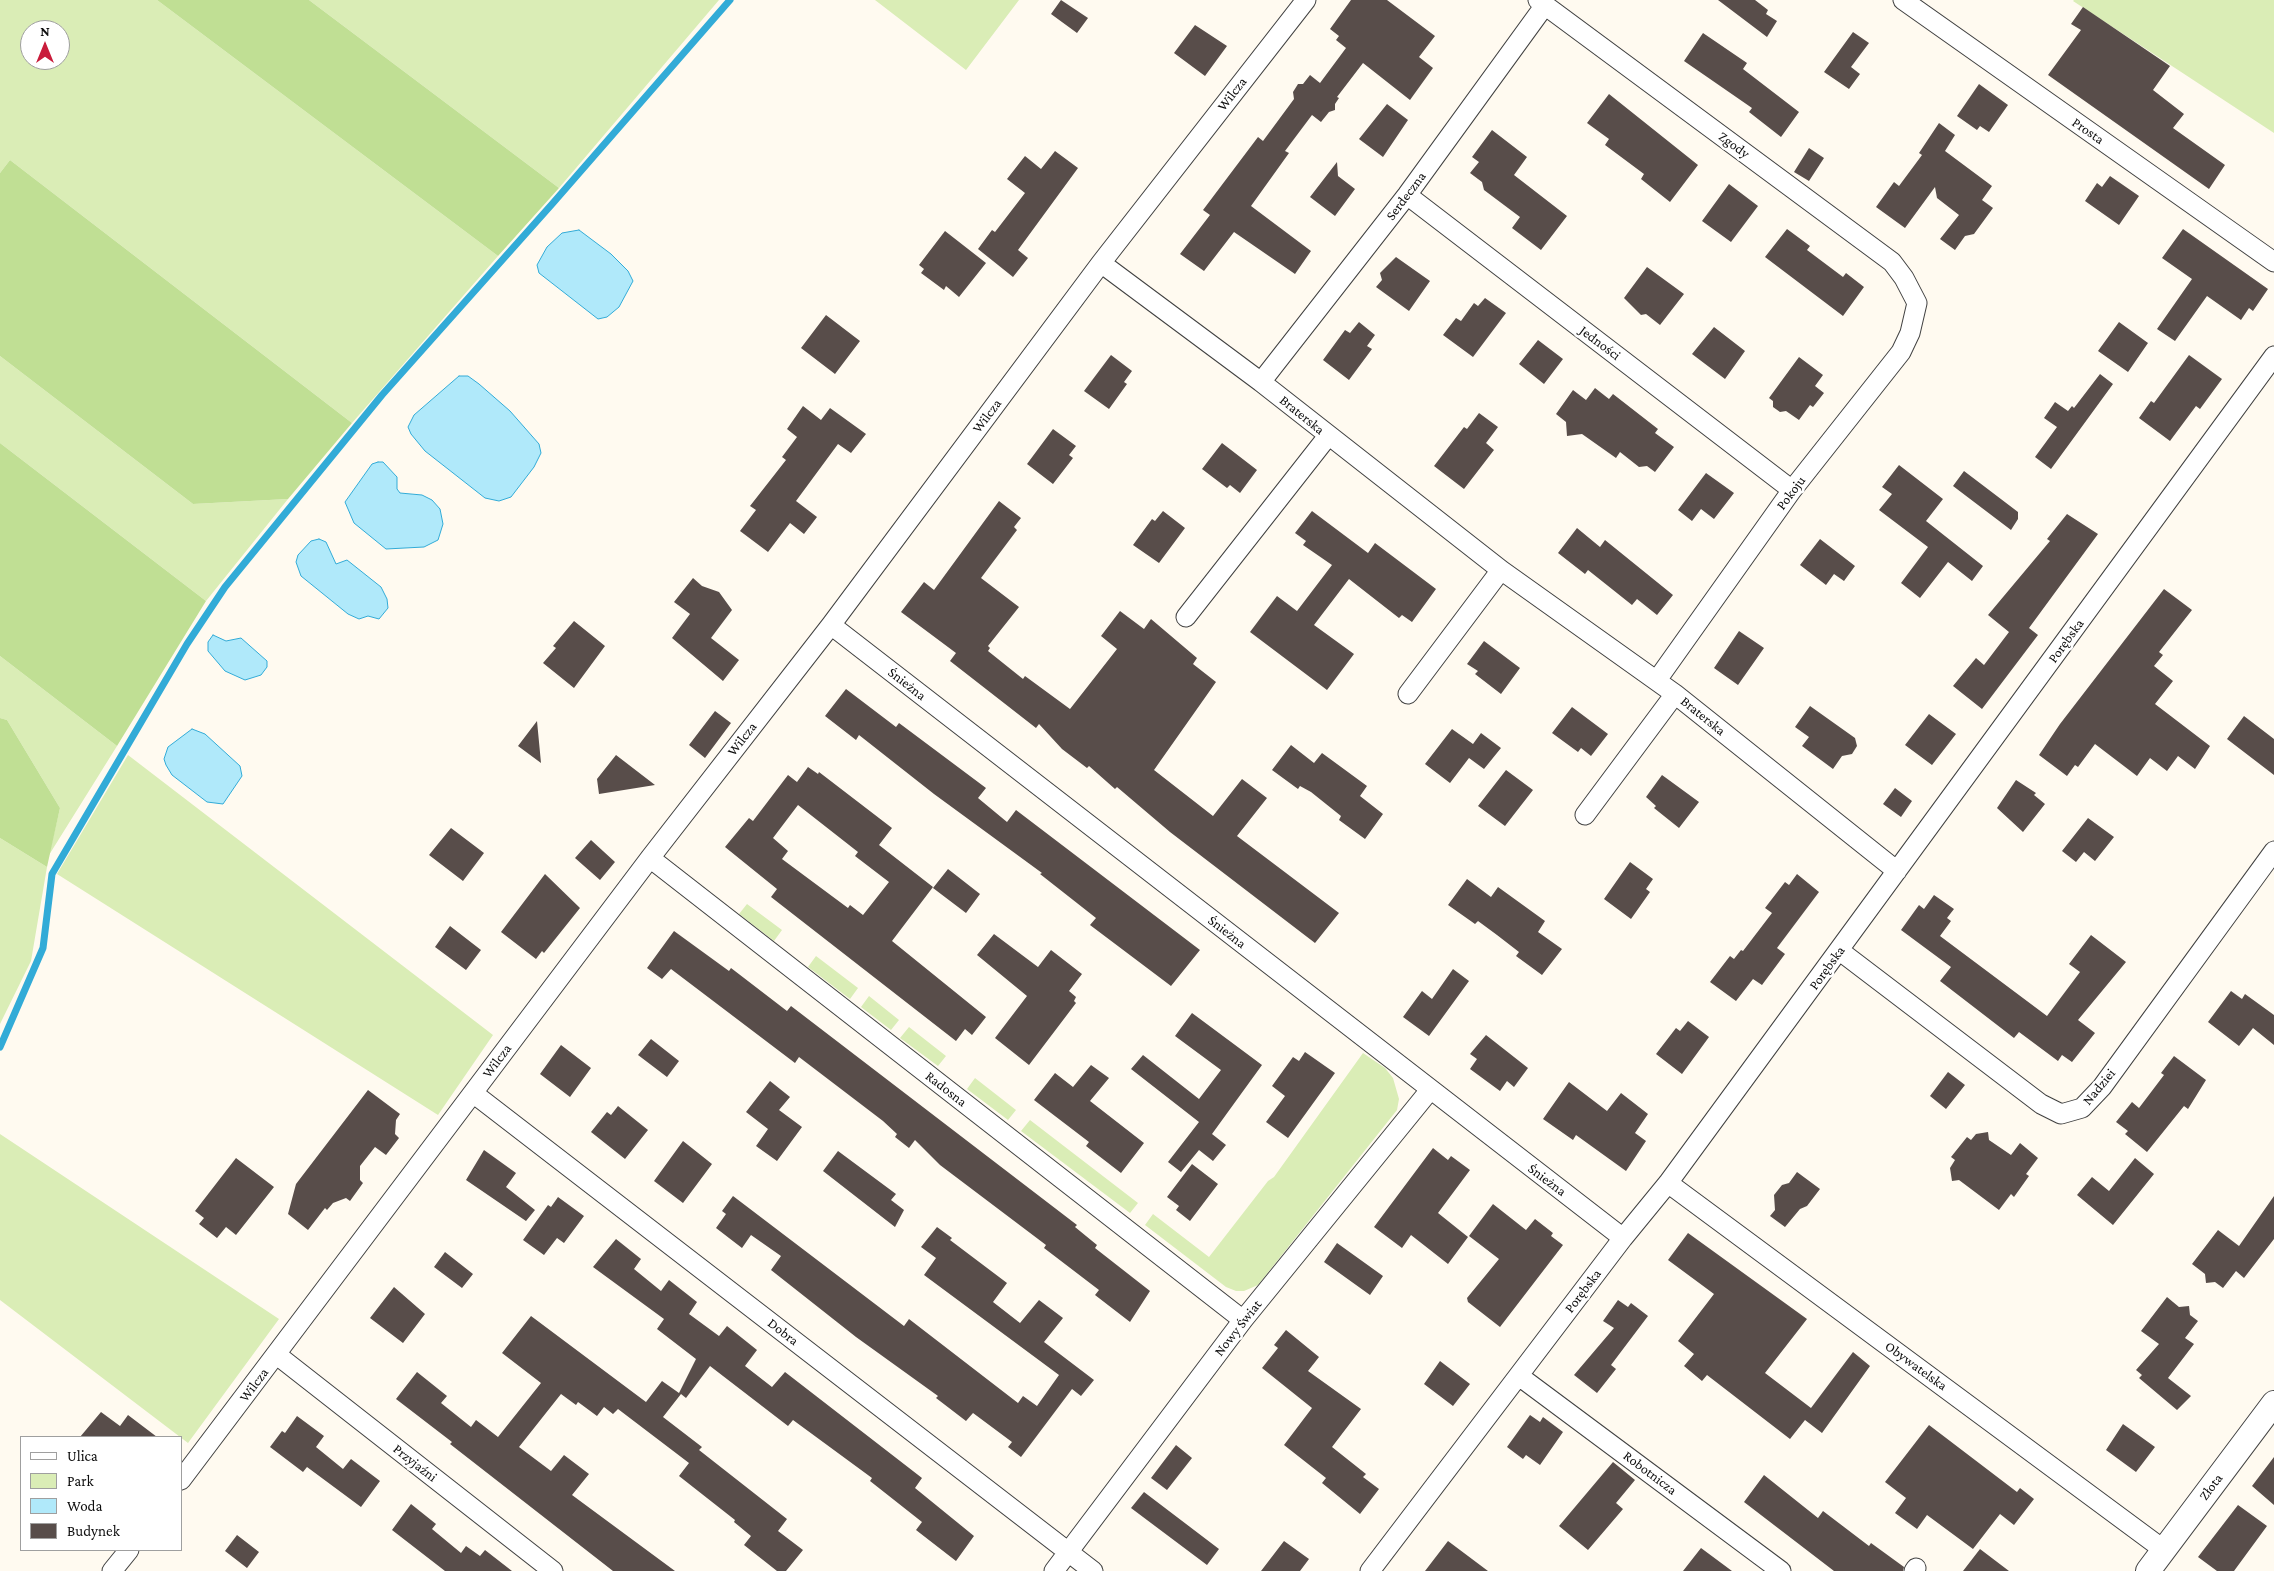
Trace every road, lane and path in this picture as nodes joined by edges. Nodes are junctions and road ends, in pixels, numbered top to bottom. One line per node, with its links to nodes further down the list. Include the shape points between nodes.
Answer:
1 (1306, 0): 6 (street, Wilcza)
2 (1903, 0): 5 (street, Prosta)
3 (1541, 3): 4 (street, Serdeczna); 7 (street, Zgody, via 1892,262)
4 (1407, 195): 9 (street, Serdeczna); 11 (street, Jedności)
5 (2274, 262)
6 (1101, 263): 9 (street, Braterska); 14 (street, Wilcza)
7 (1917, 303): 11 (street, Pokoju, via 1910,333 1901,352)
8 (2274, 356): 21 (street, Porębska)
9 (1261, 382): 10 (street, Braterska)
10 (1328, 436): 12 (street, Braterska); 13 (street)
11 (1792, 490): 15 (street, Pokoju)
12 (1501, 570): 15 (street, Braterska); 16 (street)
13 (1186, 617)
14 (831, 625): 20 (street, Wilcza); 23 (street, Śnieżna)
15 (1657, 680): 17 (street, Braterska)
16 (1408, 694)
17 (1675, 694): 18 (street); 21 (street, Braterska)
18 (1586, 815)
19 (2274, 851): 22 (street, Nadziei, via 2102,1087 2082,1108 2061,1114 2041,1104)
20 (650, 858): 24 (street, Wilcza); 27 (street, Radosna)
21 (1897, 871): 22 (street, Porębska)
22 (1840, 951): 25 (street, Porębska)
23 (1430, 1090): 26 (street, Śnieżna); 27 (street, Nowy Świat)
24 (472, 1093): 28 (street, Wilcza); 34 (street, Dobra)
25 (1668, 1183): 26 (street, Porębska); 32 (street, Obywatelska)
26 (1623, 1238): 29 (street, Porębska)
27 (1243, 1320): 34 (street, Nowy Świat)
28 (277, 1355): 31 (street, Wilcza); 37 (street, Przyjaźni)
29 (1519, 1376): 35 (street, Porębska); 40 (street, Robotnicza)
30 (2274, 1403): 32 (street, Złota)
31 (182, 1479)
32 (2164, 1550): 41 (street, Złota)
33 (128, 1551): 36 (street)
34 (1069, 1553): 38 (street, Nowy Świat); 39 (street, Dobra)
35 (1373, 1570)
36 (112, 1571)
37 (553, 1571)
38 (1054, 1571)
39 (1094, 1571)
40 (1781, 1571)
41 (2148, 1571)

